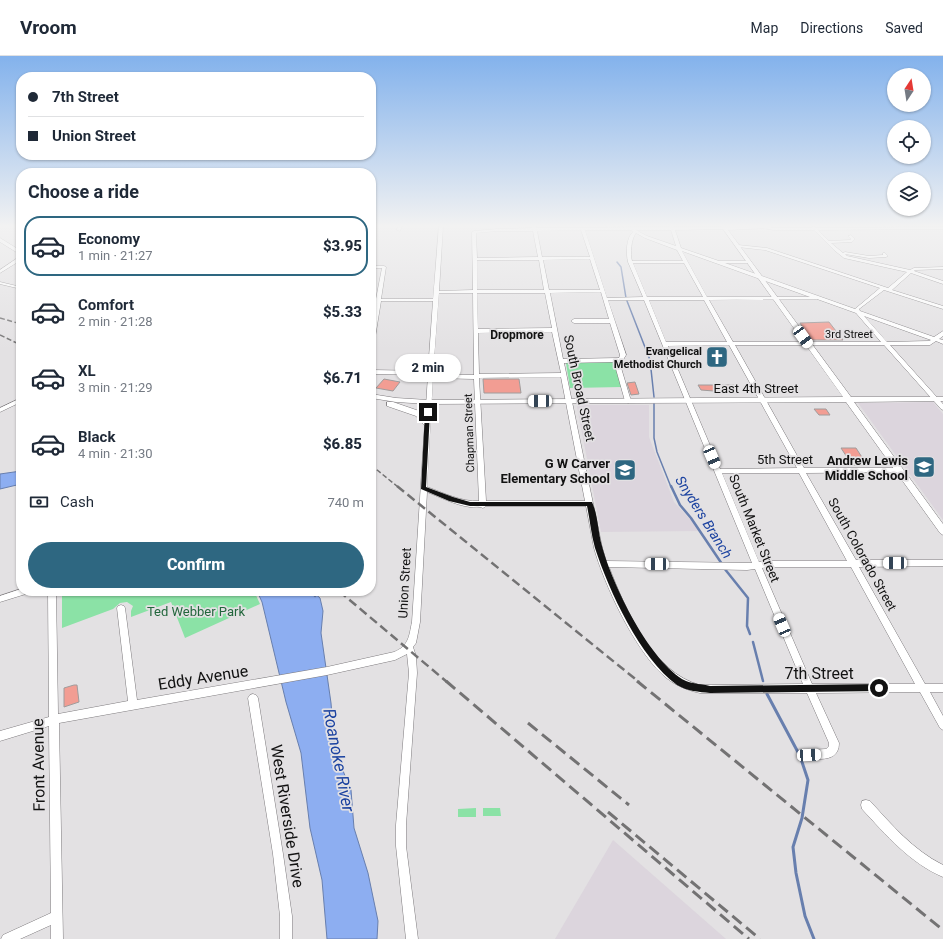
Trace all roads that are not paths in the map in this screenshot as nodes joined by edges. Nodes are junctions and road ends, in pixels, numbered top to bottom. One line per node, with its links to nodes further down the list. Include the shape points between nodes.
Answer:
1 (384, 267): 29 (street)
2 (438, 267): 21 (street, Union Street)
3 (474, 267): 22 (street, Chapman Street)
4 (543, 267): 23 (street, South Broad Street)
5 (595, 267): 20 (street)
6 (632, 267): 26 (street, South Market Street)
7 (688, 267): 27 (street, South Colorado Street)
8 (731, 267): 14 (street)
9 (753, 267): 14 (main road)
10 (819, 267): 18 (street)
11 (889, 267): 13 (street)
12 (943, 268): 13 (street, via 918,268)
13 (911, 272): 16 (street); 19 (street)
14 (761, 278): 24 (street); 28 (main road)
15 (0, 282): 17 (street)
16 (943, 283)
17 (16, 287)
18 (883, 288): 19 (street); 32 (street)
19 (889, 290): 31 (street)
20 (603, 291): 23 (street); 25 (street)
21 (436, 292): 22 (street); 30 (street, Union Street)
22 (474, 292): 23 (street); 38 (street, Chapman Street)
23 (548, 292): 37 (street, South Broad Street)
24 (815, 298): 28 (street); 32 (street); 34 (street)
25 (606, 299): 26 (street); 36 (street)
26 (646, 299): 27 (street); 42 (street, South Market Street)
27 (706, 299): 28 (street); 43 (street, South Colorado Street)
28 (776, 299): 44 (main road)
29 (378, 300): 30 (street); 33 (street)
30 (436, 300): 50 (street, Union Street)
31 (943, 308)
32 (857, 311): 34 (street); 40 (street)
33 (376, 313)
34 (861, 316): 40 (street); 45 (street)
35 (574, 321): 36 (street)
36 (612, 321): 47 (street, via 623,352 622,358)
37 (555, 330): 38 (street); 48 (street, South Broad Street)
38 (475, 331): 52 (street, Chapman Street)
39 (943, 333): 40 (street)
40 (935, 341): 41 (street); 45 (street, 3rd Street); 46 (street)
41 (943, 342)
42 (665, 344): 43 (street, 3rd Street); 56 (street, South Market Street)
43 (731, 344): 44 (street, 3rd Street); 57 (street, South Colorado Street)
44 (809, 344): 45 (street, 3rd Street); 58 (main road)
45 (886, 344): 55 (street)
46 (943, 346)
47 (616, 360): 48 (street); 61 (street)
48 (561, 361): 51 (street, South Broad Street)
49 (376, 372): 50 (street)
50 (431, 375): 52 (street); 63 (street, Union Street)
51 (564, 375): 52 (street); 60 (street, South Broad Street)
52 (476, 377): 59 (street, Chapman Street)
53 (376, 397): 63 (main road, East 4th Street)
54 (376, 398): 66 (main road, via 419,414)
55 (939, 399): 58 (main road, East 4th Street); 64 (street)
56 (688, 400): 57 (main road, East 4th Street); 61 (main road, East 4th Street); 69 (street, South Market Street)
57 (762, 400): 58 (main road, East 4th Street); 67 (street, South Colorado Street)
58 (848, 400): 68 (main road)
59 (477, 401): 60 (main road, East 4th Street); 63 (main road, East 4th Street); 72 (street, Chapman Street)
60 (570, 401): 61 (main road, East 4th Street); 71 (street, South Broad Street)
61 (628, 401)
62 (16, 402): 65 (street)
63 (428, 402): 66 (street, Union Street)
64 (943, 408)
65 (0, 410)
66 (427, 424): 70 (street, Union Street)
67 (801, 470): 68 (street, 5th Street); 69 (street, 5th Street); 74 (street, South Colorado Street)
68 (899, 470): 73 (main road)
69 (718, 471): 77 (street, South Market Street)
70 (423, 488): 72 (street, via 462,502); 82 (street, Union Street, via 416,622)
71 (590, 503): 72 (street); 76 (street, South Broad Street)
72 (483, 505)
73 (943, 531)
74 (853, 563): 75 (street); 77 (street); 86 (street, South Colorado Street)
75 (943, 563)
76 (604, 564): 77 (street); 85 (street, South Broad Street, via 618,597 645,645 664,670 690,687)
77 (757, 566): 83 (street, South Market Street)
78 (16, 594): 80 (street)
79 (52, 596): 89 (street, Front Avenue)
80 (0, 599)
81 (121, 608): 88 (street)
82 (409, 647): 88 (street, Eddy Avenue, via 395,656 327,671); 99 (street, Union Street, via 413,672 401,846)
83 (809, 688): 85 (street, 7th Street); 86 (street, 7th Street); 92 (street, South Market Street, via 834,743 832,752 828,754)
84 (943, 688): 86 (street, 7th Street)
85 (720, 689)
86 (923, 689): 90 (street, South Colorado Street)
87 (253, 698): 98 (street, West Riverside Drive, via 278,854 286,916)
88 (133, 704): 89 (street, Eddy Avenue)
89 (54, 719): 91 (street, Eddy Avenue); 95 (street, Front Avenue)
90 (943, 725)
91 (0, 736)
92 (809, 755)
93 (866, 805): 94 (street, via 916,856)
94 (943, 870)
95 (57, 916): 96 (street); 97 (street, Front Avenue)
96 (7, 939)
97 (57, 939)
98 (286, 939)
99 (412, 939)

